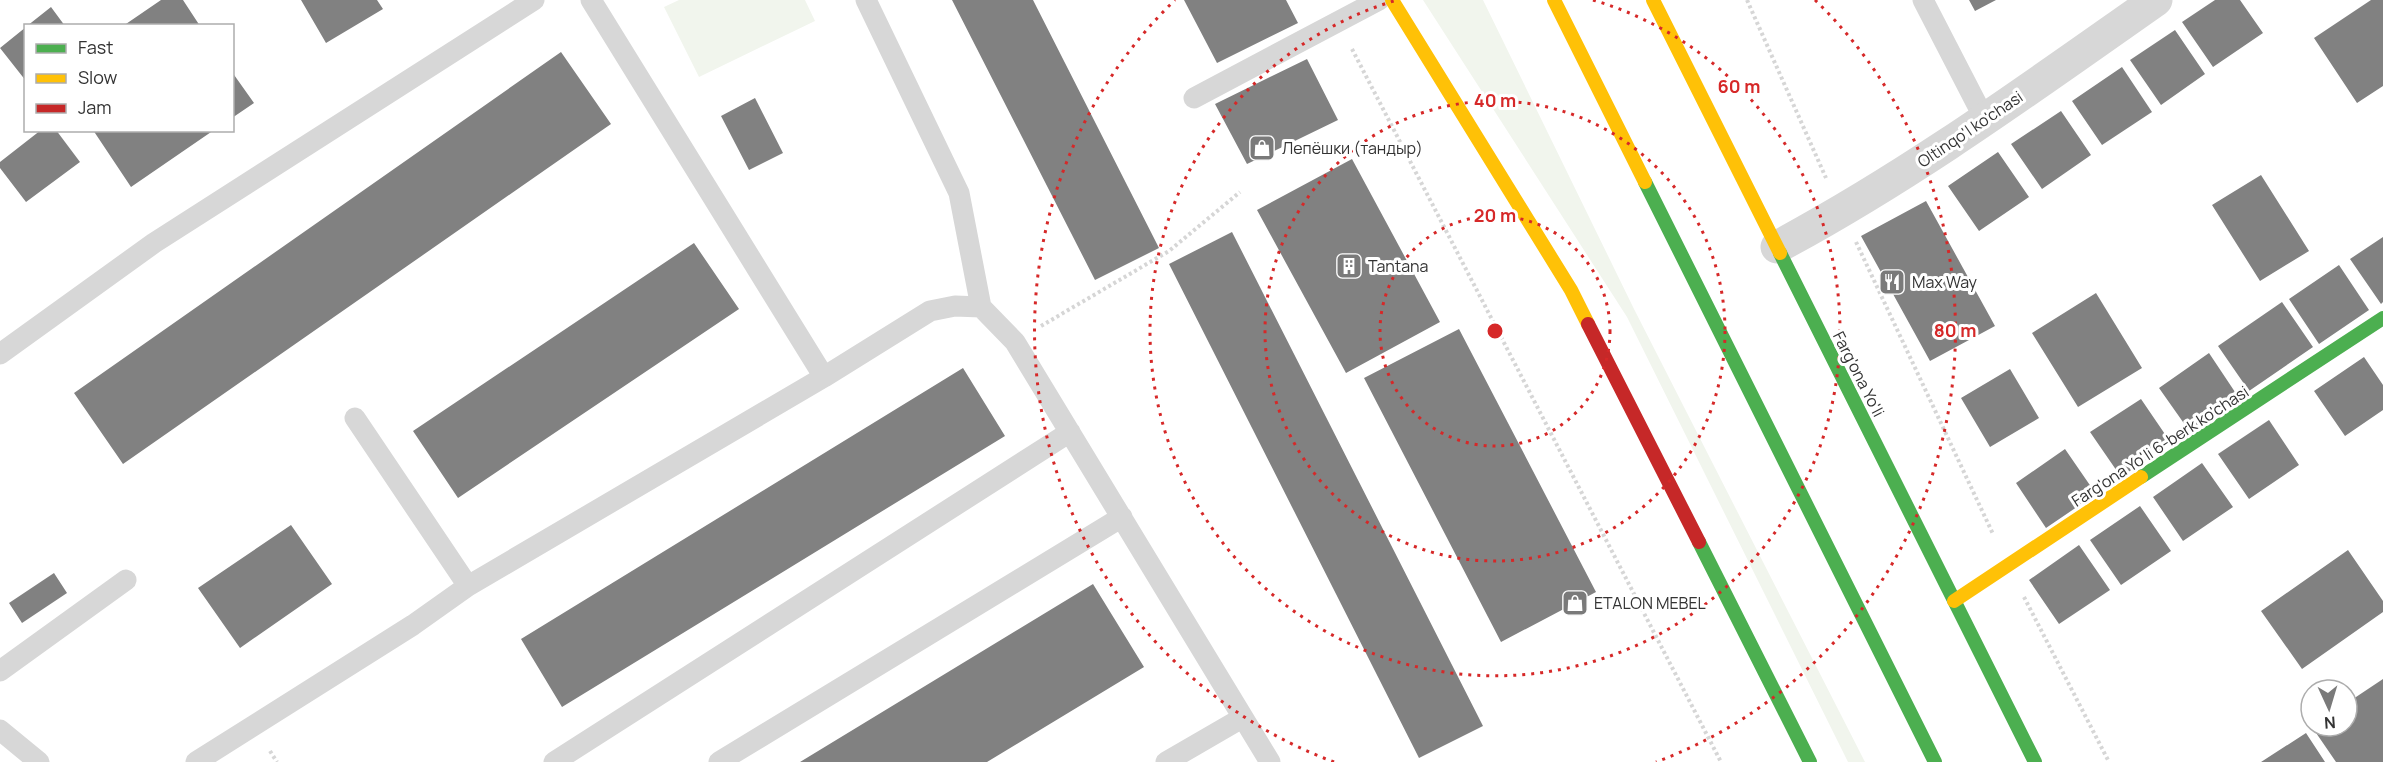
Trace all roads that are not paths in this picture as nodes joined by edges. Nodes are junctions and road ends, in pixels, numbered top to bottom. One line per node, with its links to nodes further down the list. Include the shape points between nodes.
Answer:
1 (534, 0): 15 (lane, via 154,243)
2 (591, 0): 16 (lane)
3 (866, 0): 13 (lane, via 958,193)
4 (1378, 0): 10 (lane)
5 (1392, 0): 32 (main road, via 1571,290)
6 (1554, 0): 33 (main road)
7 (1653, 0): 12 (main road, Farg'ona Yo'li)
8 (1923, 0): 11 (lane)
9 (2156, 0): 11 (street, Oltinqo'l ko'chasi)
10 (1194, 98)
11 (1985, 120): 12 (street, Oltinqo'l ko'chasi, via 1842,213)
12 (1777, 247): 22 (main road, Farg'ona Yo'li)
13 (981, 307): 16 (lane, via 955,306 930,311); 18 (lane, via 1015,342)
14 (2383, 318): 22 (main road, Farg'ona Yo'li 6-berk ko'chasi)
15 (0, 354)
16 (824, 377): 21 (lane)
17 (355, 418): 21 (lane)
18 (1070, 432): 19 (lane); 28 (lane)
19 (1122, 517): 24 (lane); 29 (lane)
20 (126, 580): 23 (lane)
21 (468, 586): 27 (lane)
22 (1954, 601): 34 (main road, Farg'ona Yo'li)
23 (0, 671)
24 (1242, 718): 30 (lane); 31 (lane)
25 (0, 730): 26 (lane)
26 (39, 762)
27 (196, 762)
28 (554, 762)
29 (719, 762)
30 (1166, 762)
31 (1270, 762)
32 (1810, 762)
33 (1935, 762)
34 (2036, 762)

